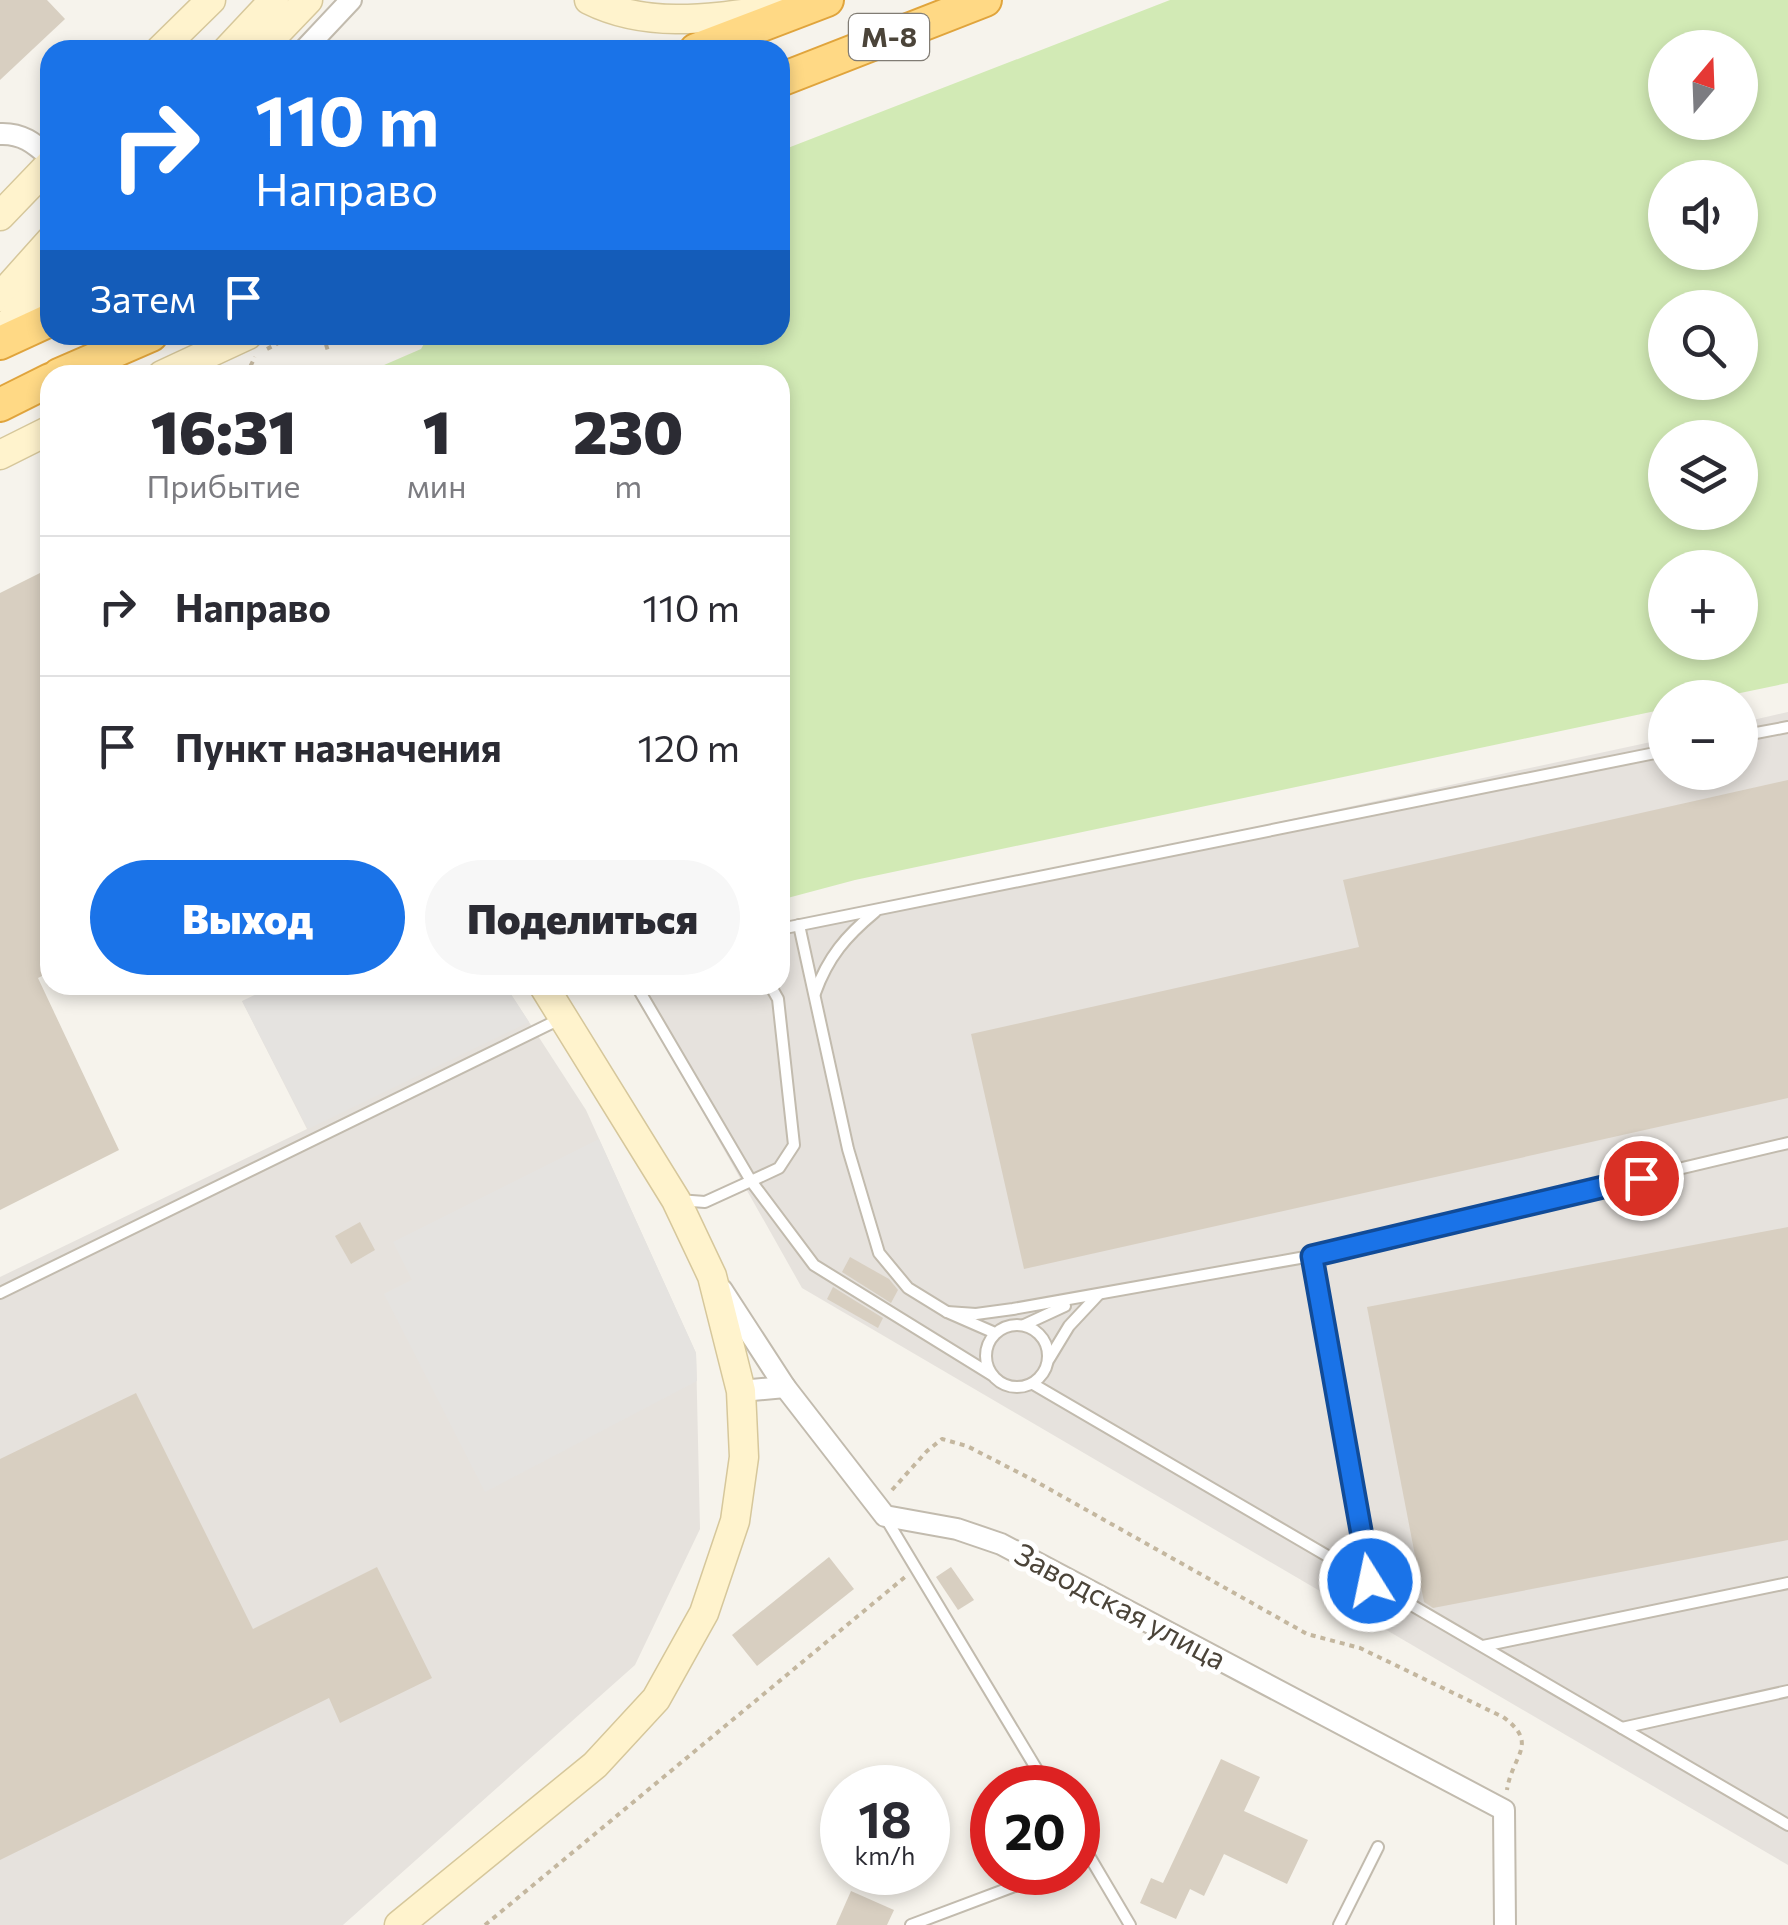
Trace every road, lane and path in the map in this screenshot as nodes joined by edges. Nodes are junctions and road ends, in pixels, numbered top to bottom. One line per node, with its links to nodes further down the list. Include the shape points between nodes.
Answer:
1 (211, 0): 8 (main road)
2 (274, 0): 9 (main road)
3 (308, 0): 10 (main road)
4 (350, 0): 11 (street)
5 (589, 0): 7 (main road, via 614,12 682,21)
6 (985, 0): 13 (highway, М-8)
7 (822, 2): 12 (highway, М-8)
8 (170, 40)
9 (236, 40)
10 (270, 40)
11 (313, 40)
12 (722, 40)
13 (790, 76)
14 (0, 134): 15 (street, via 15,134)
15 (40, 150)
16 (40, 172): 17 (main road)
17 (0, 216)
18 (40, 253): 20 (main road)
19 (40, 288): 22 (main road)
20 (0, 296)
21 (40, 325): 23 (highway)
22 (0, 332)
23 (0, 343)
24 (128, 345): 29 (highway)
25 (227, 345): 30 (main road)
26 (235, 345): 31 (main road)
27 (326, 345): 28 (path)
28 (329, 354)
29 (82, 365)
30 (184, 365)
31 (218, 365)
32 (40, 385): 33 (highway)
33 (0, 405)
34 (40, 435): 35 (main road)
35 (0, 456)
36 (1788, 727): 37 (lane)
37 (1758, 733)
38 (1648, 755): 39 (lane)
39 (877, 910): 40 (lane); 42 (lane, via 839,944)
40 (799, 925): 41 (lane); 42 (lane)
41 (790, 927)
42 (814, 994): 54 (lane, via 879,1253 908,1288)
43 (549, 995): 46 (main road)
44 (642, 995): 48 (lane)
45 (776, 995): 48 (lane, via 794,1145 779,1168)
46 (562, 1018): 49 (main road); 52 (lane)
47 (1788, 1143): 50 (lane)
48 (752, 1181): 49 (lane, via 705,1202); 58 (lane, via 814,1265)
49 (676, 1200): 51 (main road)
50 (1312, 1256): 53 (lane); 64 (lane)
51 (712, 1276): 60 (street); 61 (main road)
52 (0, 1293)
53 (1099, 1294): 54 (lane, via 994,1312); 55 (lane); 57 (lane)
54 (947, 1312): 56 (lane)
55 (1024, 1326): 56 (lane); 57 (lane, via 1038,1332)
56 (995, 1333): 58 (lane, via 987,1346)
57 (1049, 1359): 59 (lane)
58 (992, 1376): 59 (lane, via 1018,1388)
59 (1033, 1384): 64 (lane)
60 (784, 1387): 61 (street); 62 (street)
61 (740, 1391): 76 (main road, via 744,1457 735,1521 704,1612 656,1700 595,1765)
62 (881, 1511): 63 (lane); 70 (street, Заводская улица, via 1002,1544); 70 (path, via 926,1450 942,1439 968,1446 1307,1634 1360,1648 1503,1717 1524,1741)
63 (916, 1568): 69 (lane); 77 (path)
64 (1370, 1581): 66 (lane)
65 (1788, 1583): 66 (lane)
66 (1482, 1646): 68 (lane)
67 (1788, 1691): 68 (lane)
68 (1621, 1728): 71 (lane)
69 (1034, 1765)
70 (1504, 1810): 80 (street)
71 (1788, 1826)
72 (1378, 1847): 79 (lane)
73 (1100, 1875): 75 (lane)
74 (991, 1895): 78 (lane)
75 (1128, 1924)
76 (398, 1925)
77 (486, 1925)
78 (911, 1925)
79 (1339, 1925)
80 (1504, 1925)

